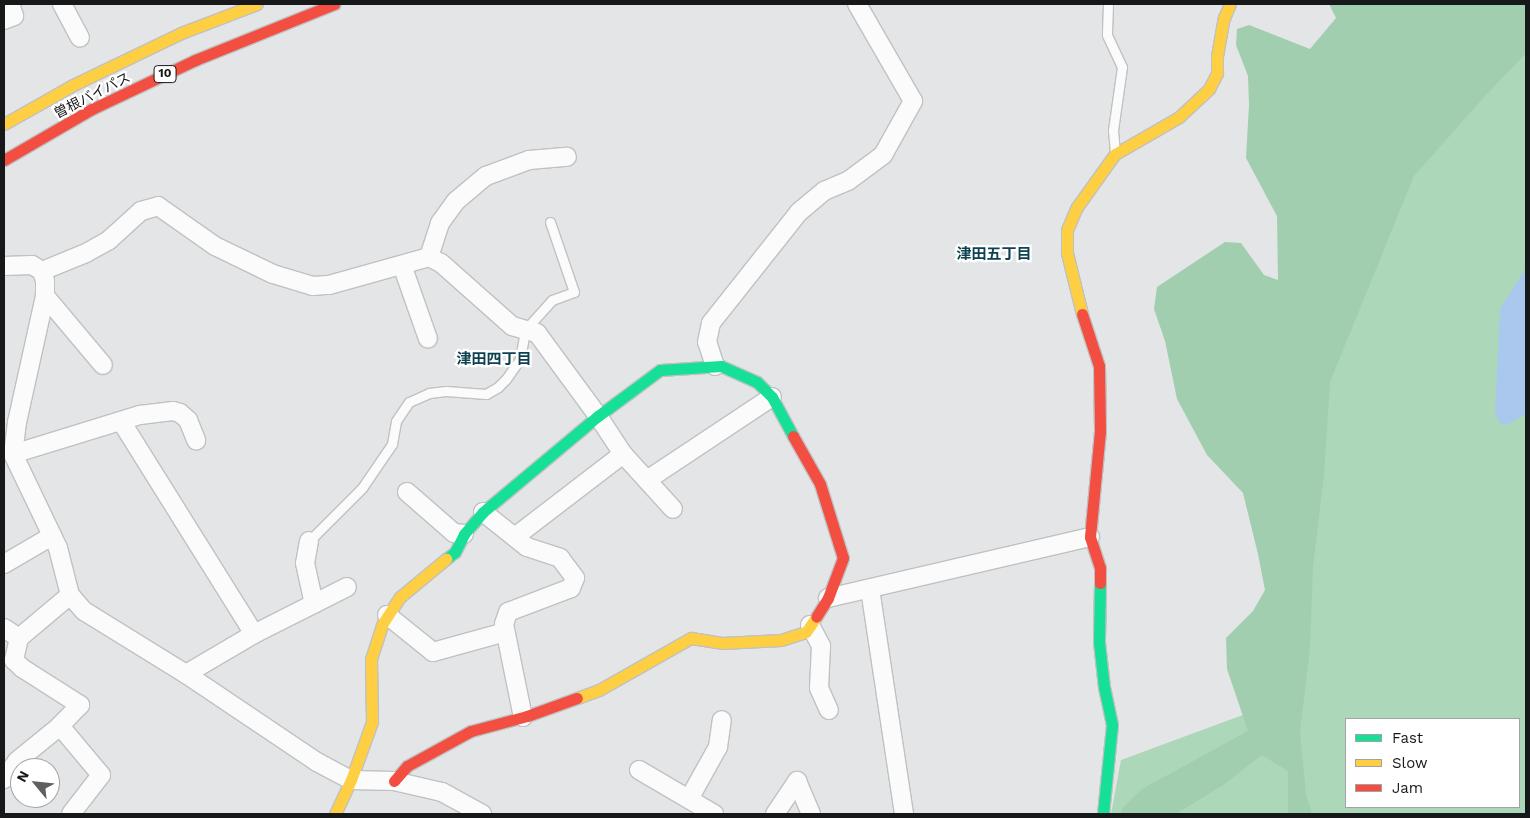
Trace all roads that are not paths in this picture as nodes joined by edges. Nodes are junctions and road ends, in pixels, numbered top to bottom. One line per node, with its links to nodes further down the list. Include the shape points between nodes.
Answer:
1 (10, 4): 8 (street, via 14,16)
2 (62, 4): 9 (street)
3 (257, 4): 10 (main road, 曽根バイパス / 10, via 173,37 73,85)
4 (334, 4): 13 (main road, 曽根バイパス / 10, via 195,60 92,110)
5 (857, 4): 23 (street, via 912,101 883,155 848,181 824,191 799,212 711,324 707,342)
6 (1108, 4): 11 (lane, via 1107,35 1122,67 1113,130)
7 (1230, 4): 11 (main road, via 1224,18 1217,73 1209,89 1179,117)
8 (4, 20)
9 (80, 38)
10 (4, 124)
11 (1115, 154): 37 (main road, via 1077,207 1067,230 1067,253 1079,305 1099,366 1100,431)
12 (567, 157): 15 (street, via 529,160 486,176 456,202 440,224)
13 (4, 160)
14 (550, 222): 20 (lane, via 574,292 552,300)
15 (429, 257): 16 (street); 20 (street, via 441,263 512,326)
16 (402, 265): 18 (street, via 329,285 313,286 273,274 215,246 158,206 141,210 109,240); 21 (street)
17 (4, 266): 18 (street, via 32,265)
18 (42, 272): 19 (street)
19 (45, 296): 22 (street); 28 (street)
20 (525, 330): 25 (street, via 537,333); 38 (lane, via 520,358 498,387 486,394 429,393 409,402 396,421 392,444 362,488)
21 (428, 339)
22 (103, 365)
23 (715, 366): 24 (main road, via 757,382); 25 (main road, via 660,370)
24 (772, 397): 30 (street); 43 (main road, via 820,484 843,558)
25 (598, 416): 29 (street); 33 (main road)
26 (121, 421): 27 (street, via 173,411 188,420); 28 (street); 49 (street)
27 (196, 440)
28 (13, 454): 35 (street)
29 (623, 454): 30 (street); 36 (street)
30 (647, 480): 32 (street)
31 (407, 492): 34 (street, via 454,533)
32 (673, 509)
33 (483, 512): 34 (main road); 36 (street)
34 (464, 534): 45 (main road, via 455,552 400,597)
35 (52, 536): 39 (street); 42 (street)
36 (516, 536): 48 (street, via 528,548 560,558 575,578 571,588 508,612)
37 (1090, 537): 41 (street); 69 (main road, via 1100,568 1099,642 1112,724)
38 (309, 541): 44 (street, via 305,562)
39 (4, 564)
40 (347, 587): 44 (street)
41 (870, 590): 43 (street); 68 (street)
42 (70, 595): 50 (street); 52 (street, via 84,611)
43 (828, 598): 46 (main road)
44 (314, 604): 49 (street)
45 (387, 616): 48 (street, via 433,652); 59 (main road, via 371,659 372,722)
46 (810, 625): 53 (street, via 821,646 819,688); 54 (main road, via 806,632 782,640 722,643 691,638 599,690)
47 (4, 628): 50 (street)
48 (505, 632): 54 (street)
49 (254, 634): 52 (street)
50 (19, 638): 51 (street)
51 (9, 664): 56 (street, via 22,668 80,705)
52 (186, 674): 59 (street, via 317,762)
53 (828, 710)
54 (523, 717): 60 (main road, via 472,731 407,766)
55 (722, 720): 61 (street, via 718,747)
56 (60, 726): 57 (street); 62 (street, via 101,775)
57 (7, 767)
58 (639, 770): 61 (street)
59 (351, 780): 60 (street); 63 (main road)
60 (394, 781): 64 (street, via 442,792)
61 (689, 798): 65 (street)
62 (72, 814)
63 (335, 814)
64 (482, 814)
65 (714, 814)
66 (775, 814): 67 (street, via 797,781)
67 (811, 814)
68 (904, 814)
69 (1102, 814)

